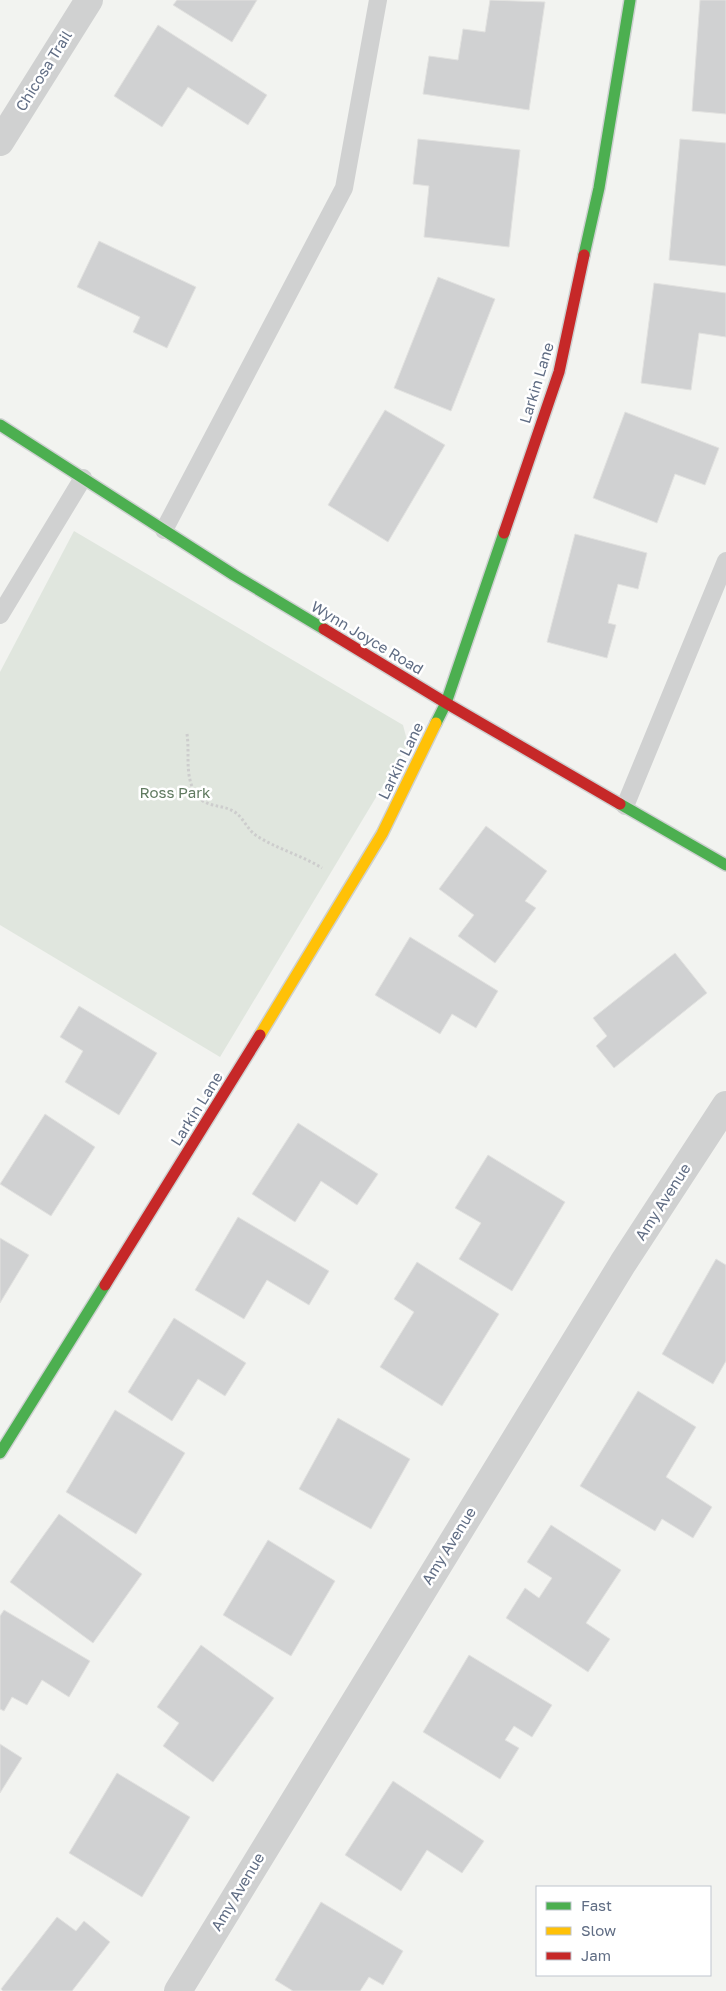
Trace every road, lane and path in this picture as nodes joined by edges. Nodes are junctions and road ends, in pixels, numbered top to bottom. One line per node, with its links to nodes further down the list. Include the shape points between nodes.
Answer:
1 (89, 0): 4 (street, Chicosa Trail)
2 (378, 0): 7 (lane, via 344,188)
3 (630, 0): 10 (street, Larkin Lane, via 599,188 559,372)
4 (0, 142)
5 (0, 425): 6 (street, Wynn Joyce Road)
6 (83, 478): 7 (street, Wynn Joyce Road); 9 (lane)
7 (164, 530): 10 (street, Wynn Joyce Road)
8 (726, 561): 12 (lane)
9 (0, 615)
10 (446, 703): 12 (street, Wynn Joyce Road); 16 (street, Larkin Lane, via 382,834)
11 (187, 734): 14 (path, via 188,770 197,796 209,804 233,810 254,834)
12 (625, 806): 13 (street, Wynn Joyce Road)
13 (726, 865)
14 (322, 868)
15 (726, 1105): 17 (street, Amy Avenue, via 623,1263)
16 (0, 1453)
17 (178, 1991)

